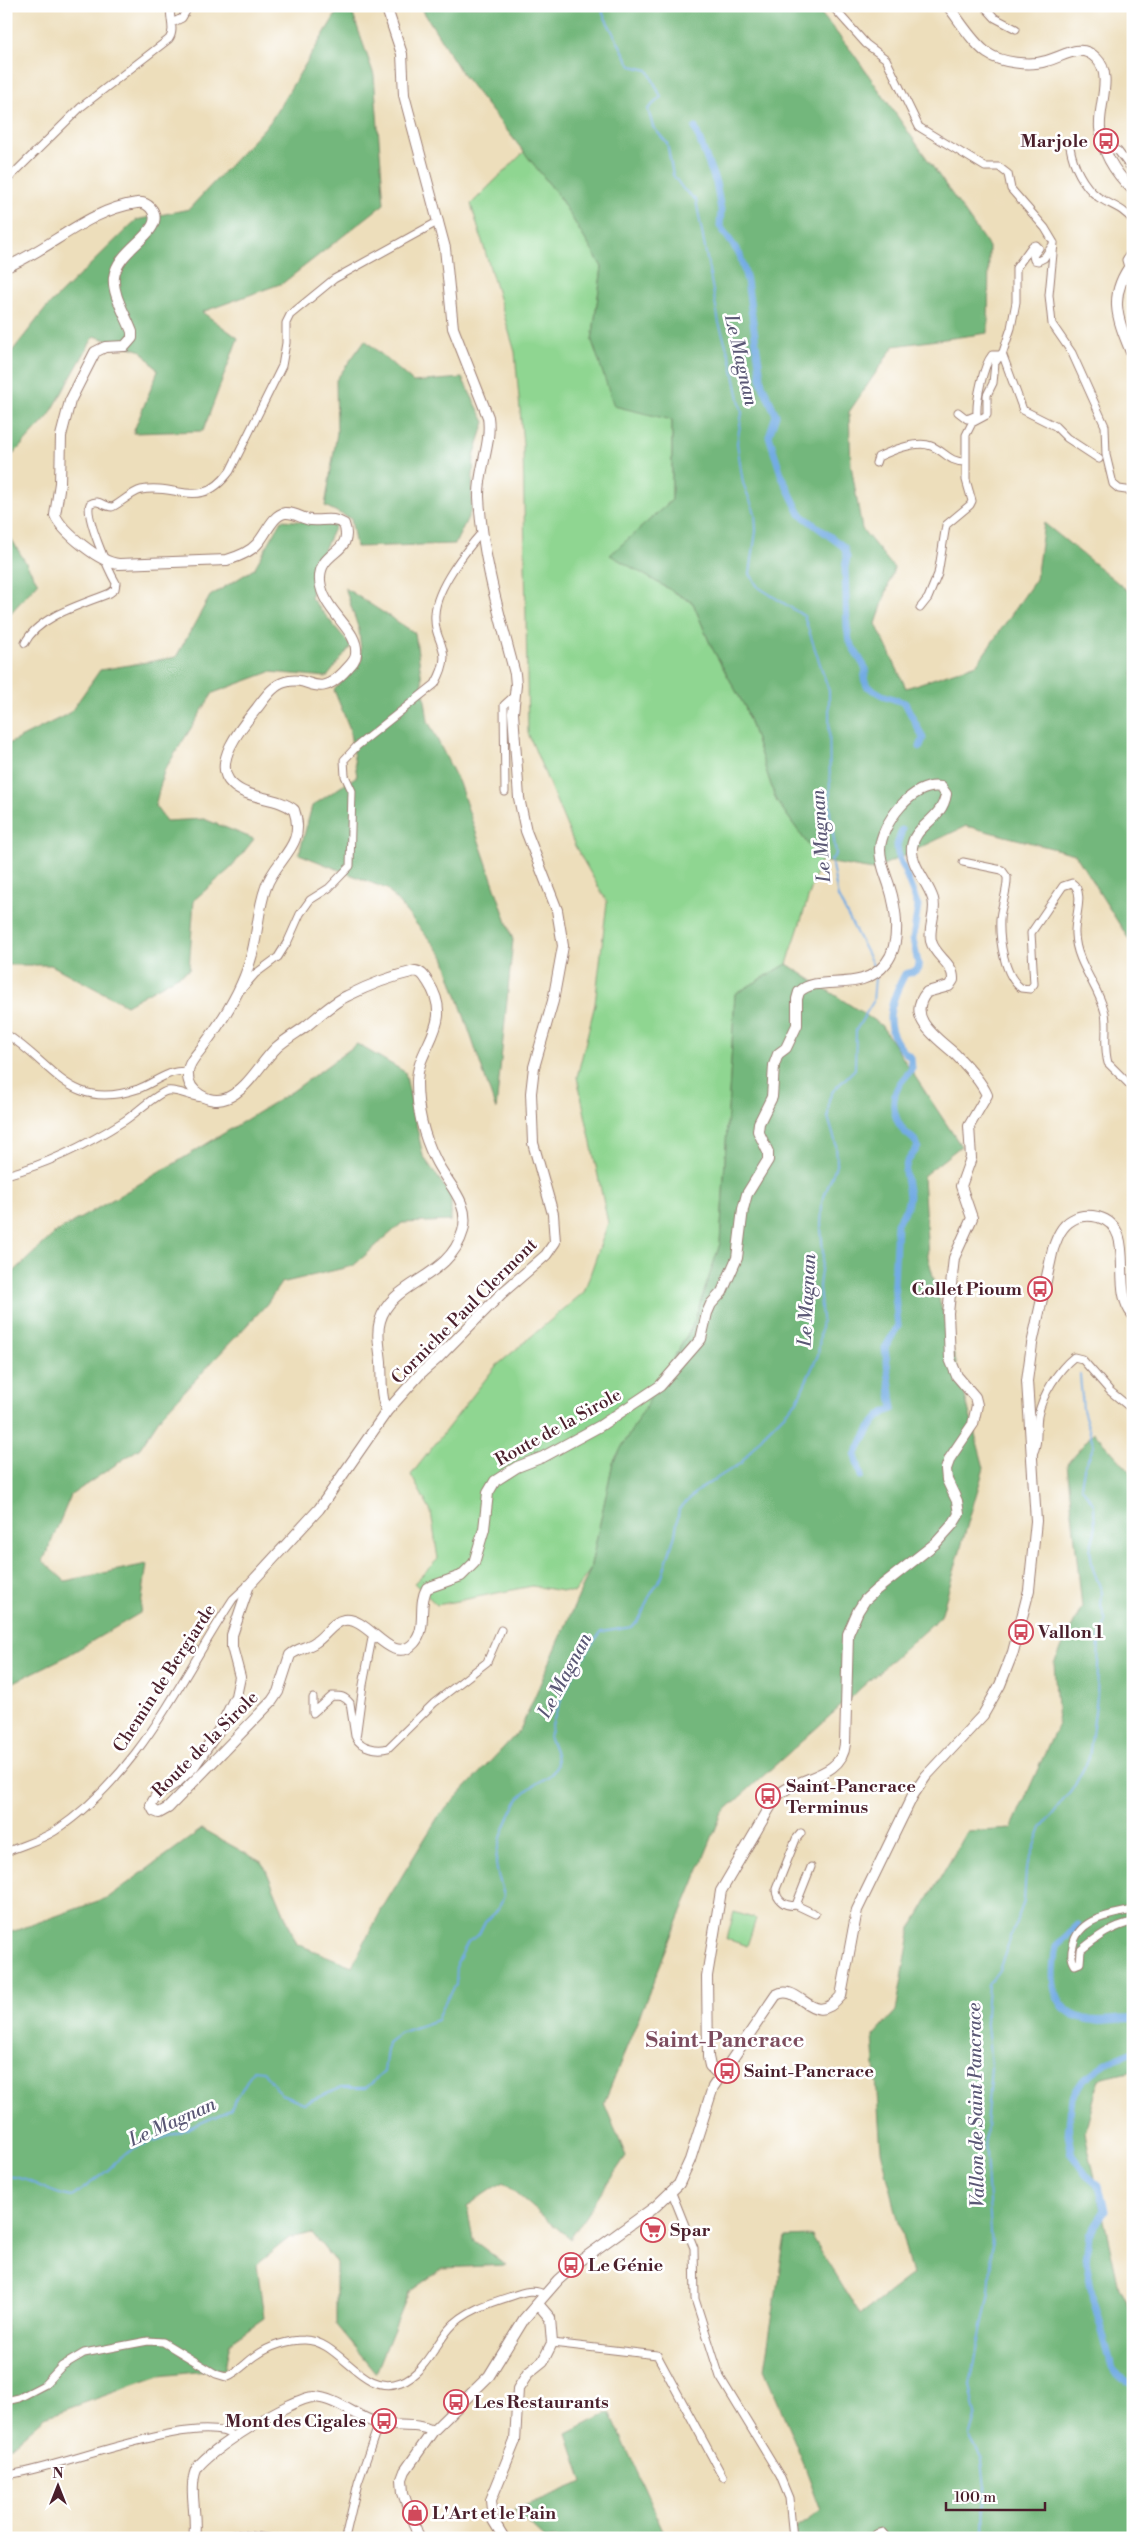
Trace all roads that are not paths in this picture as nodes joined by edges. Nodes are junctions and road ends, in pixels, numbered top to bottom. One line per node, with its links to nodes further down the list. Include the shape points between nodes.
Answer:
1 (171, 6): 7 (street)
2 (189, 6): 7 (street, via 182,18)
3 (386, 6): 14 (street, Corniche Paul Clermont, via 402,54 404,95)
4 (832, 6): 16 (street, via 866,44 886,59 919,127 985,166 999,167 1008,174 1011,189)
5 (948, 6): 10 (street, via 982,49 994,57 1040,62 1073,50 1096,58 1104,79 1100,127)
6 (984, 6): 8 (street, via 995,18)
7 (172, 24): 12 (street, via 169,39 81,107)
8 (1016, 30)
9 (1070, 147): 15 (street, via 1072,157 1091,191 1121,209)
10 (1105, 151): 11 (street, via 1118,151); 13 (street, via 1117,173)
11 (1133, 172)
12 (6, 180)
13 (1133, 190)
14 (439, 221): 27 (street, Corniche Paul Clermont, via 453,328 490,428 479,496); 28 (street, via 334,279 290,315 278,376 230,471 219,484 192,495 141,490 116,506 98,502 90,504 89,513)
15 (1133, 221)
16 (1054, 243): 20 (street, via 1038,261 1033,258 1040,248 1032,246 1016,268 1016,302); 26 (street, via 1050,295 1052,324 1072,354 1105,426 1106,455 1114,484 1119,489)
17 (1133, 248): 18 (street, via 1126,260)
18 (1131, 264): 21 (street, via 1117,291 1116,304)
19 (6, 267): 28 (street, via 45,247 78,224 113,210 144,203 154,214 152,226 133,245 114,276 132,338 125,346 105,347 91,357 70,401 61,436 56,515 70,532)
20 (1001, 354): 22 (street, via 992,355 988,361 977,401 977,415 967,419); 23 (street, via 1023,410 1055,426); 24 (street, via 994,363 993,383 987,395 987,415 972,423 966,435)
21 (1133, 357)
22 (958, 412)
23 (1099, 459)
24 (965, 462): 25 (street, via 951,461 932,446 921,444 887,453 878,457); 29 (street, via 972,501 946,525 938,574)
25 (876, 463)
26 (1133, 491)
27 (483, 531): 31 (street, Corniche Paul Clermont, via 515,674); 34 (street, via 440,594 434,614 446,655 435,684 344,760 345,776 352,792 350,866 329,888 310,900 278,957)
28 (106, 561): 30 (street, via 116,584 114,591 42,623 33,629); 34 (street, via 227,560 238,557 257,544 283,513 306,520 337,520 344,524 348,534 346,543 325,561 320,574 326,604 355,642 356,655 352,664 329,685 285,682 275,688 238,732 225,764 231,784 289,806 297,817 297,839 266,886 250,962)
29 (920, 608)
30 (25, 643)
31 (515, 695): 32 (street, via 504,704); 42 (street, Corniche Paul Clermont, via 513,713 519,798 526,830 556,910 563,946 553,1001 534,1067 530,1113 533,1142 548,1193 556,1238 546,1255 501,1294)
32 (505, 792)
33 (963, 862): 37 (street, via 1002,870 1007,877 1000,918 1001,936 1010,975 1020,988 1030,989 1034,984 1030,942 1034,926 1063,886 1072,883 1079,889 1074,923 1076,945 1104,1012 1108,1063)
34 (236, 993): 36 (street, via 218,1029 190,1063)
35 (6, 1034): 36 (street, via 82,1093 98,1095 138,1089 170,1073)
36 (188, 1071): 38 (street, via 189,1082)
37 (1133, 1088)
38 (204, 1098): 39 (street, via 170,1090 163,1092 140,1111 83,1146); 42 (street, via 218,1101 229,1097 286,1038 348,995 415,971 423,974 435,992 438,1007 435,1029 417,1074 418,1111 434,1159 462,1204 464,1225 460,1238 441,1265 398,1294 380,1321 378,1332)
39 (6, 1174)
40 (1133, 1315): 43 (street, via 1125,1301 1121,1237 1117,1227 1109,1220 1097,1217 1083,1216 1071,1220 1058,1236 1053,1249 1032,1344 1027,1395)
41 (1133, 1410): 43 (street, via 1110,1391 1082,1359 1074,1357 1046,1394 1039,1413)
42 (387, 1411): 44 (street, Route de la Sirole, via 319,1509)
43 (1032, 1456): 56 (street, via 1036,1521 1031,1572 1014,1647 1000,1685 983,1715 926,1776 913,1795 857,1910 841,1996 834,2004 819,2009 812,2008 792,1994 778,1993)
44 (249, 1585): 46 (street, Route de la Sirole, via 232,1635 240,1677 238,1692 219,1730 194,1766 152,1800 151,1807 157,1812 168,1808 272,1701 290,1655 313,1644 339,1621 346,1619); 50 (street, Chemin de Bergiarde, via 233,1599 164,1713 111,1785 54,1832)
45 (501, 1630): 48 (street, via 487,1662 434,1703 388,1748 377,1750 359,1743)
46 (373, 1633): 48 (street); 56 (street, Route de la Sirole, via 391,1648 409,1647 419,1636 421,1604 427,1588 461,1576 474,1563 484,1529 488,1493 495,1481 600,1426 660,1386 701,1339 711,1304 722,1292 737,1258 744,1201 768,1160 768,1152 758,1131 759,1123 772,1097 778,1054 786,1048 797,1025 799,992 812,985 859,982 886,963 896,927 880,847 884,835 909,797 926,788 941,787 946,791 945,801 939,814 918,832 912,854 934,907 931,940 950,967 953,980 949,986 927,992 921,1002 920,1013 931,1034 958,1057 986,1095 969,1126 971,1158 961,1186 972,1218 954,1258 948,1313 950,1358 957,1376 975,1397 977,1410 971,1428 947,1464 947,1480 959,1508 956,1519 924,1554 865,1600 848,1634 845,1744 840,1761 831,1769 784,1789 776,1796 722,1887 707,1976 708,2057 710,2066)
47 (313, 1698): 48 (street, via 314,1713 332,1696 347,1699 352,1732)
48 (356, 1738)
49 (802, 1833): 52 (street, via 796,1839 776,1889 778,1898 784,1903)
50 (6, 1852)
51 (811, 1866): 52 (street)
52 (796, 1905): 54 (street)
53 (1133, 1910): 55 (street, via 1083,1926 1074,1940 1072,1961 1075,1965 1080,1963 1081,1950 1116,1925)
54 (815, 1914)
55 (1133, 1922)
56 (720, 2076): 57 (street, via 707,2102 685,2172)
57 (672, 2192): 58 (street, via 576,2264); 73 (street, via 694,2248 695,2299 720,2377 780,2476 789,2498)
58 (545, 2295): 59 (street); 61 (street, via 525,2291 468,2314 450,2328 416,2373 400,2383 381,2385 348,2365 324,2344 305,2340 282,2343 258,2354 238,2372 226,2377 162,2342 148,2341 84,2353 62,2366 44,2385)
59 (538, 2304): 60 (street, via 550,2318); 63 (street, via 517,2330 489,2376)
60 (552, 2343): 66 (street, via 657,2355); 72 (street, via 543,2360 528,2373 518,2389 515,2440 491,2500 493,2520)
61 (6, 2401)
62 (379, 2423): 63 (street, via 420,2426); 64 (street, via 311,2397 299,2400); 70 (street, via 358,2483)
63 (433, 2431): 71 (street, via 402,2478 403,2493)
64 (235, 2437): 65 (street, via 208,2430 182,2432 131,2441 88,2456); 67 (street, via 214,2450 197,2468)
65 (6, 2475)
66 (723, 2477)
67 (194, 2538)
68 (222, 2538): 69 (street, via 233,2534)
69 (269, 2538)
70 (345, 2538)
71 (419, 2538)
72 (504, 2538)
73 (793, 2538)
74 (875, 2538): 75 (street, via 876,2534 883,2532)
75 (888, 2538)

